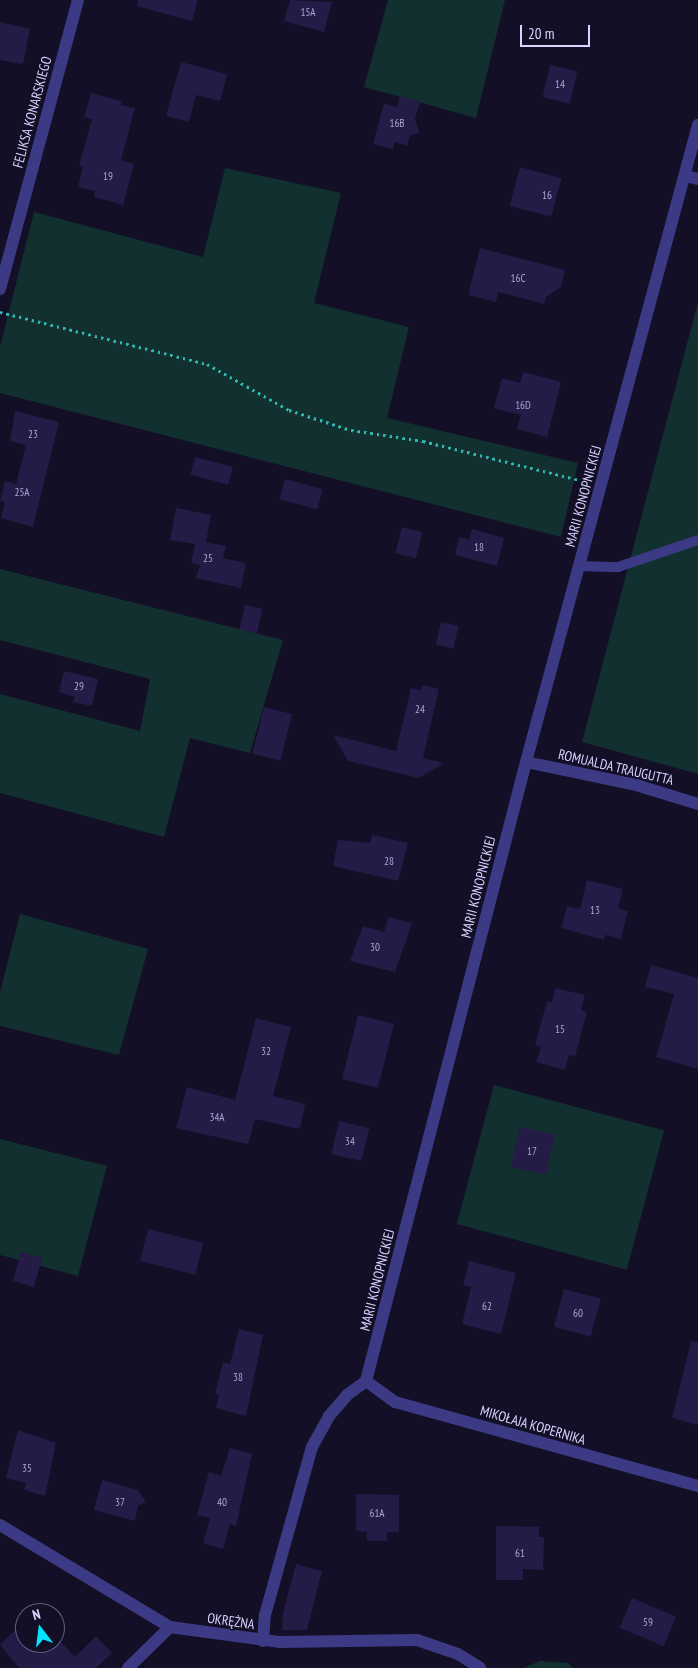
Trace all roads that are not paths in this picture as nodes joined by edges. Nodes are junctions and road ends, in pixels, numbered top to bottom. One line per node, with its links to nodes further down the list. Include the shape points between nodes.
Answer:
1 (78, 0): 4 (street, FELIKSA KONARSKIEGO)
2 (698, 125): 3 (street, MARII KONOPNICKIEJ)
3 (692, 177): 6 (street, MARII KONOPNICKIEJ)
4 (0, 286)
5 (698, 540): 6 (lane, via 618,567)
6 (580, 566): 7 (street, MARII KONOPNICKIEJ)
7 (526, 762): 8 (street, ROMUALDA TRAUGUTTA, via 636,785); 9 (street, MARII KONOPNICKIEJ)
8 (698, 804)
9 (366, 1381): 10 (street, MIKOŁAJA KOPERNIKA, via 395,1402); 13 (street, via 329,1416 312,1447 265,1615)
10 (698, 1486)
11 (0, 1525): 12 (street, OKRĘŻNA)
12 (170, 1627): 13 (street, OKRĘŻNA); 14 (street)
13 (262, 1641): 15 (street, OKRĘŻNA, via 417,1640 458,1654)
14 (128, 1668)
15 (480, 1668)

